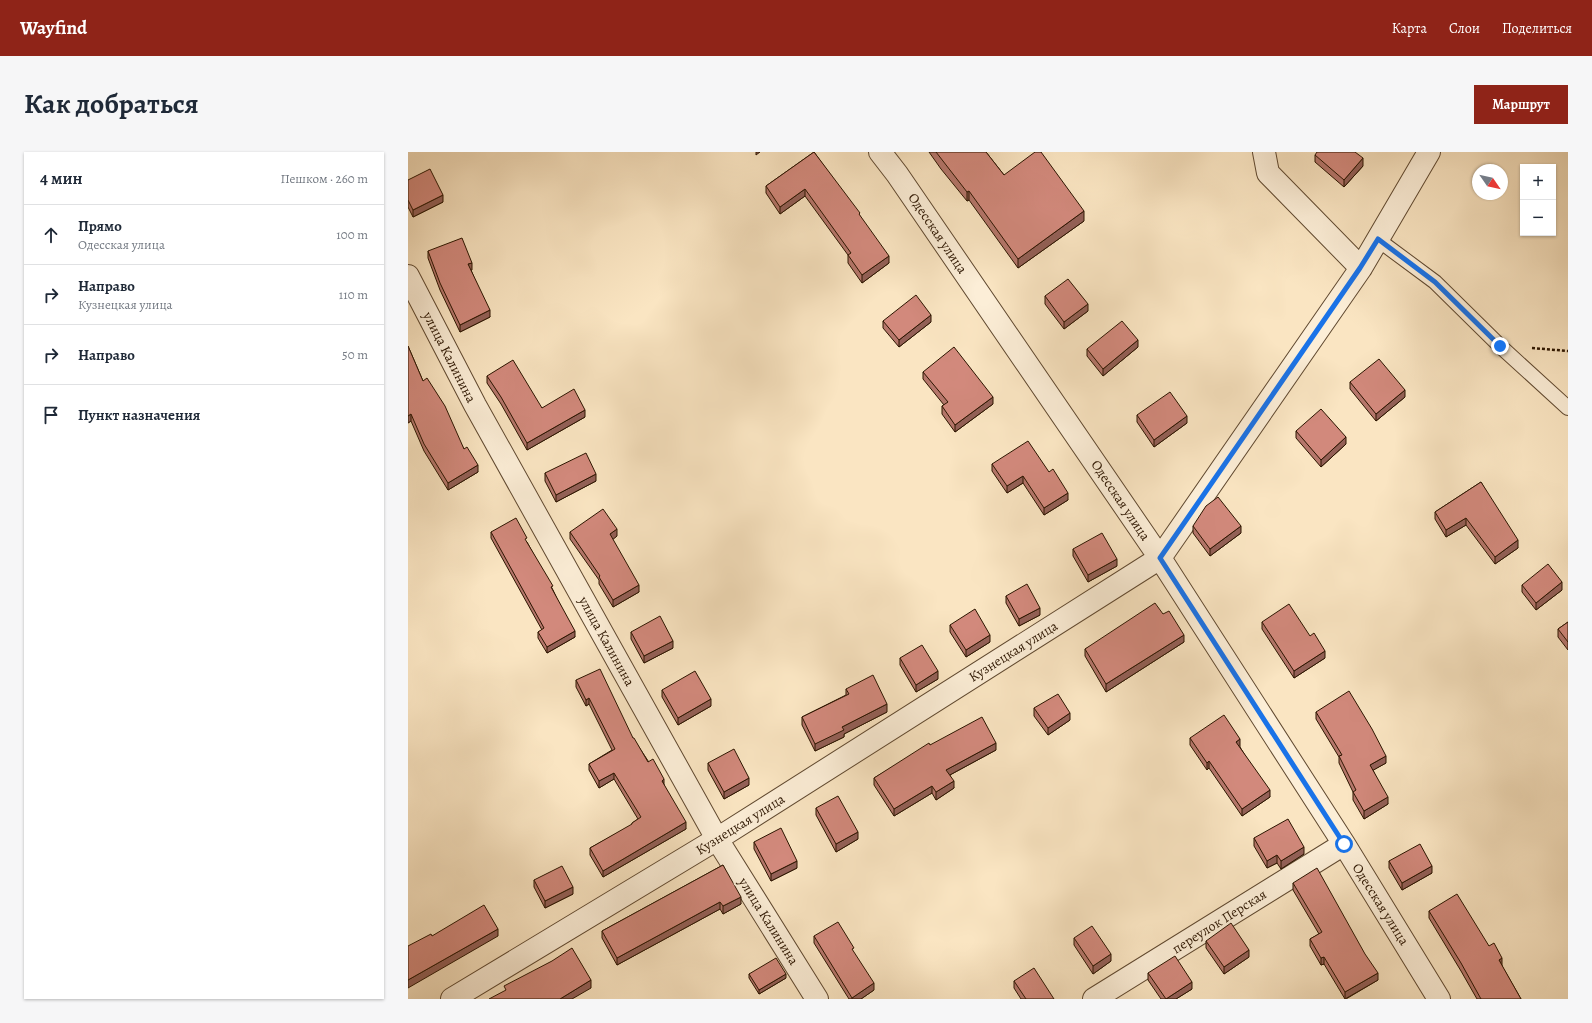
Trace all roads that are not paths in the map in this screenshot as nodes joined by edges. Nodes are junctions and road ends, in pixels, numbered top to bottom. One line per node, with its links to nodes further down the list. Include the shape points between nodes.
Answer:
1 (880, 152): 8 (street, Одесская улица)
2 (1264, 152): 5 (street, via 1268,173)
3 (1429, 152): 4 (street, Кузнецкая улица)
4 (1378, 239): 5 (street, Кузнецкая улица); 7 (lane, via 1435,282)
5 (1360, 268): 8 (street, Кузнецкая улица)
6 (408, 276): 9 (street, улица Калинина, via 475,405)
7 (1568, 408)
8 (1160, 558): 9 (street, Кузнецкая улица); 10 (street, Одесская улица)
9 (717, 839): 11 (street, Кузнецкая улица); 12 (street, улица Калинина)
10 (1344, 844): 13 (street, переулок Перская); 14 (street, Одесская улица)
11 (452, 999)
12 (817, 999)
13 (1094, 999)
14 (1439, 999)

